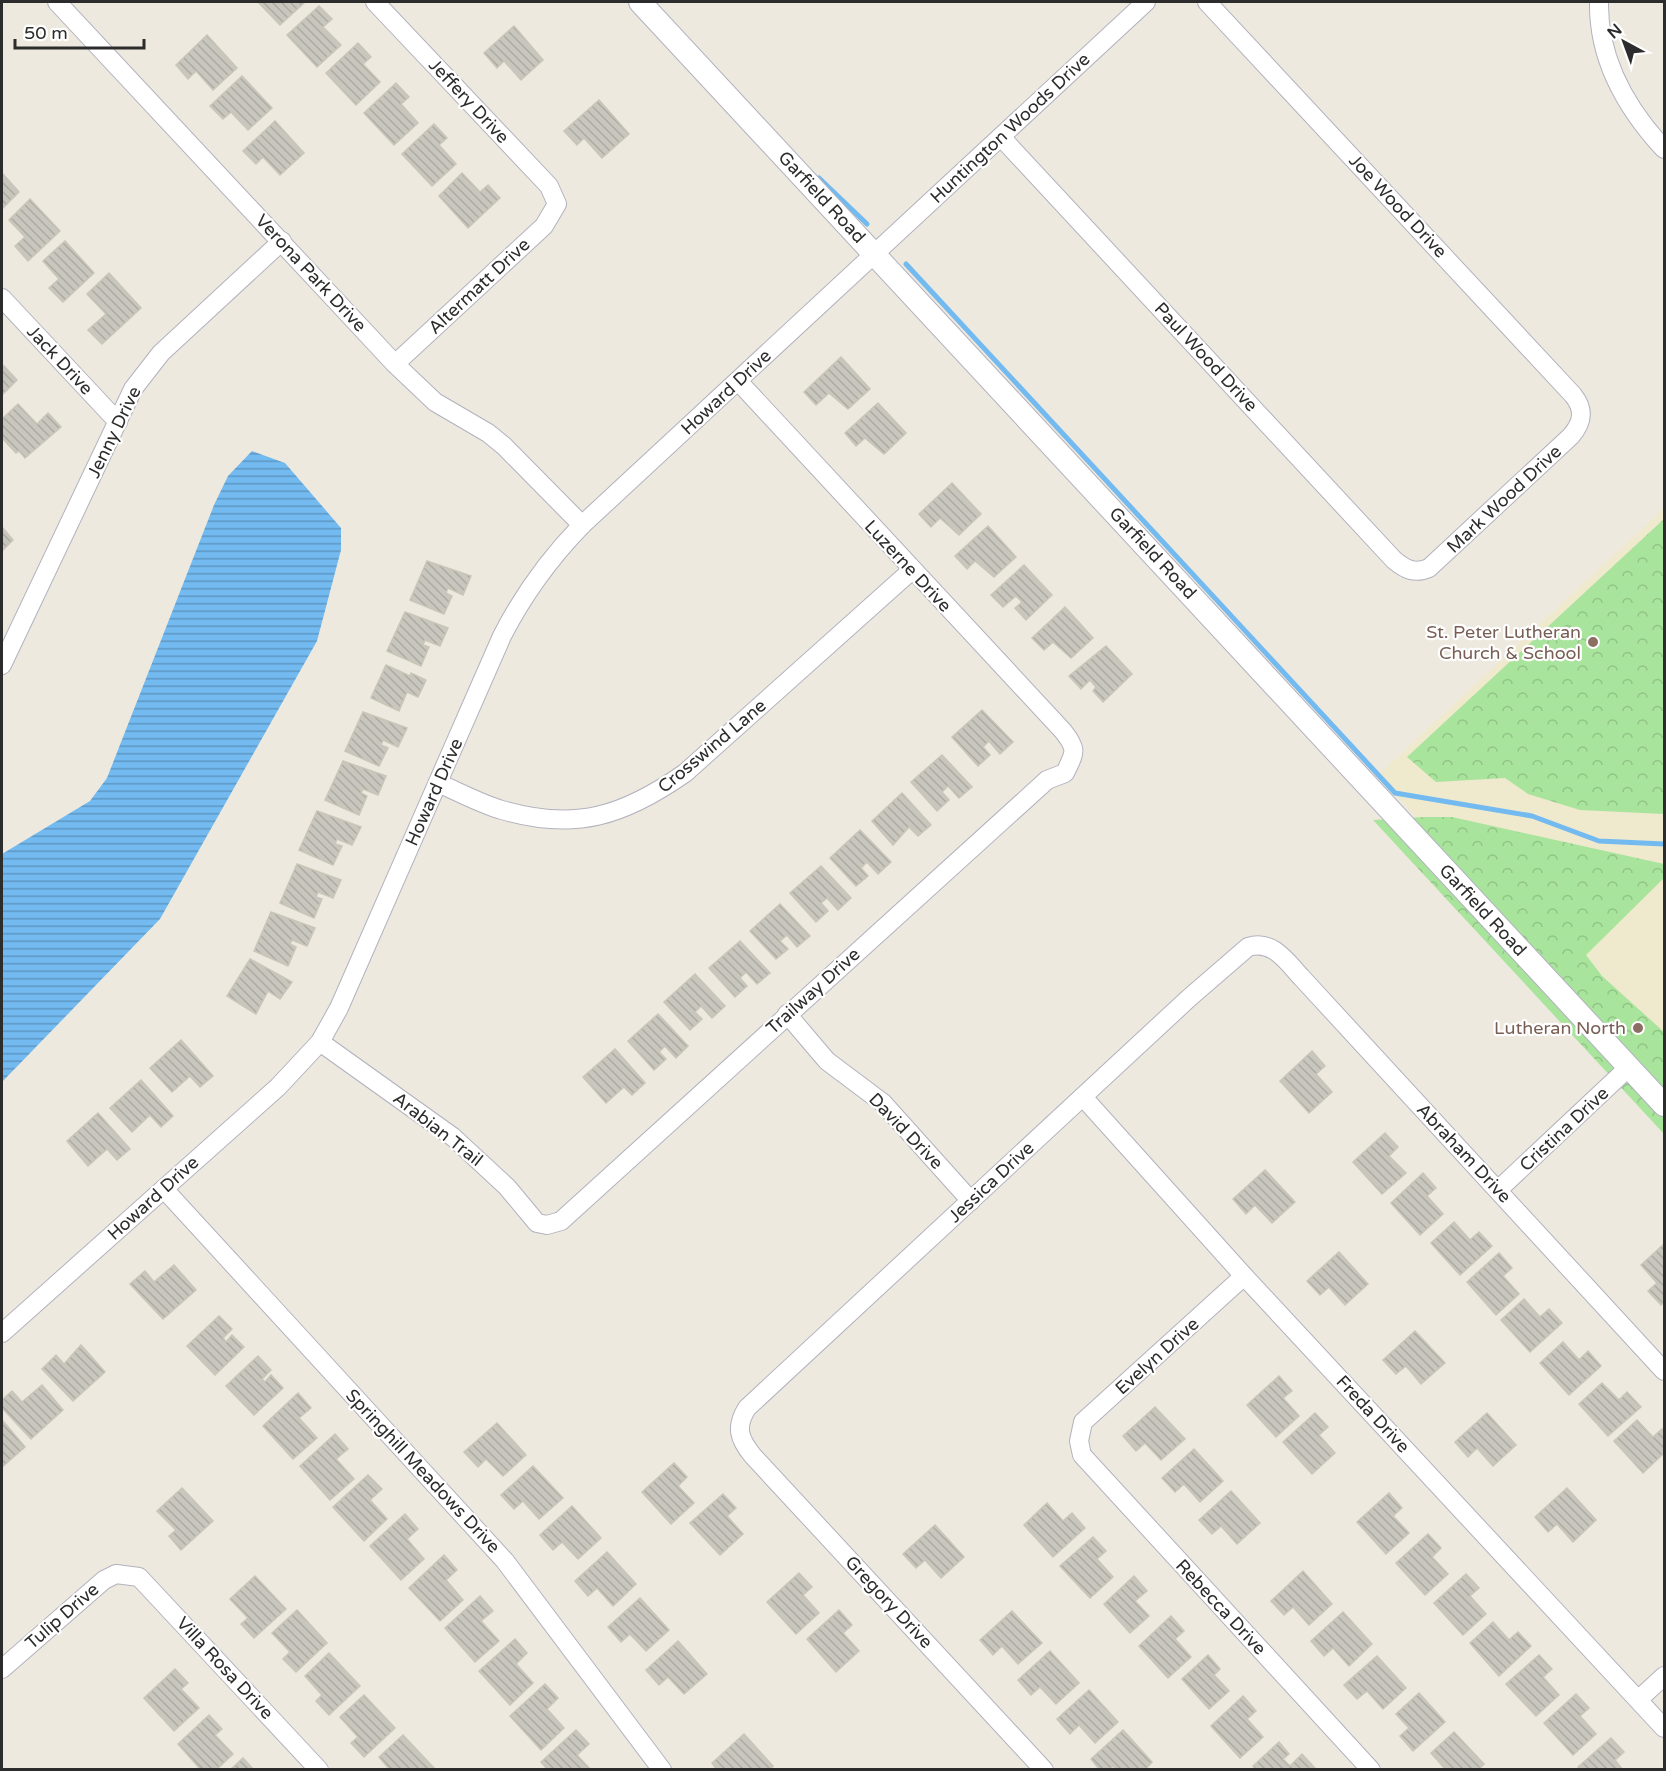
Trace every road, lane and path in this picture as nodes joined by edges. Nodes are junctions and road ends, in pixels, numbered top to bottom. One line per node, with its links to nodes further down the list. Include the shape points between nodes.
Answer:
1 (57, 2): 10 (street, Verona Park Drive)
2 (375, 2): 9 (street, Jeffery Drive, via 549,186)
3 (640, 2): 11 (street, Garfield Road)
4 (1146, 2): 7 (street, Huntington Woods Drive)
5 (1207, 2): 15 (street, Joe Wood Drive, via 1573,395)
6 (1599, 2): 8 (street, via 1602,34 1615,78 1638,120)
7 (1001, 137): 11 (street, Huntington Woods Drive); 19 (street, Paul Wood Drive, via 1394,560)
8 (1665, 149)
9 (557, 204): 13 (street, Altermatt Drive, via 544,226)
10 (282, 241): 13 (street, Verona Park Drive); 16 (street, Jenny Drive, via 161,353 132,389)
11 (875, 254): 14 (street, Howard Drive); 26 (street, Garfield Road)
12 (2, 298): 16 (street, Jack Drive)
13 (395, 364): 17 (street, Verona Park Drive, via 435,402 504,446)
14 (738, 381): 17 (street, Howard Drive); 18 (street, Luzerne Drive)
15 (1582, 415): 19 (street, Mark Wood Drive, via 1571,436 1437,563)
16 (118, 422): 20 (street, Jenny Drive)
17 (582, 525): 22 (street, Howard Drive, via 545,564 516,609)
18 (912, 570): 21 (street, Luzerne Drive, via 1063,731 1073,743); 22 (street, Crosswind Lane, via 685,773 650,797 612,813 577,820 549,819 502,810)
19 (1415, 572)
20 (3, 659)
21 (1074, 752): 24 (street, Trailway Drive, via 1065,772 1047,780)
22 (438, 783): 25 (street, Howard Drive, via 339,1008)
23 (1258, 944): 27 (street, Jessica Drive, via 1240,953); 30 (street, Abraham Drive, via 1273,948 1295,970)
24 (787, 1014): 31 (street, David Drive, via 827,1061 883,1103); 32 (street, Trailway Drive, via 561,1221)
25 (320, 1041): 29 (street, Howard Drive, via 278,1087); 32 (street, Arabian Trail, via 453,1137 507,1187 529,1216)
26 (1629, 1067): 28 (street, Garfield Road); 30 (street, Cristina Drive)
27 (1083, 1098): 31 (street, Jessica Drive); 33 (street, Freda Drive)
28 (1665, 1106)
29 (164, 1189): 34 (street, Howard Drive); 44 (street, Springhill Meadows Drive, via 505,1561)
30 (1498, 1190): 35 (street, Abraham Drive)
31 (971, 1201): 36 (street, Jessica Drive, via 747,1408)
32 (547, 1225)
33 (1244, 1276): 37 (street, Evelyn Drive, via 1083,1422); 41 (street, Freda Drive)
34 (2, 1333)
35 (1665, 1371)
36 (738, 1432): 45 (street, Gregory Drive, via 743,1445)
37 (1079, 1440): 46 (street, Rebecca Drive, via 1082,1455 1114,1493)
38 (127, 1573): 39 (street, Tulip Drive, via 104,1580); 43 (street, Villa Rosa Drive, via 149,1586)
39 (2, 1669)
40 (1665, 1676): 41 (street)
41 (1639, 1699): 42 (street, Freda Drive)
42 (1665, 1728)
43 (319, 1770)
44 (662, 1770)
45 (1044, 1770)
46 (1371, 1770)

